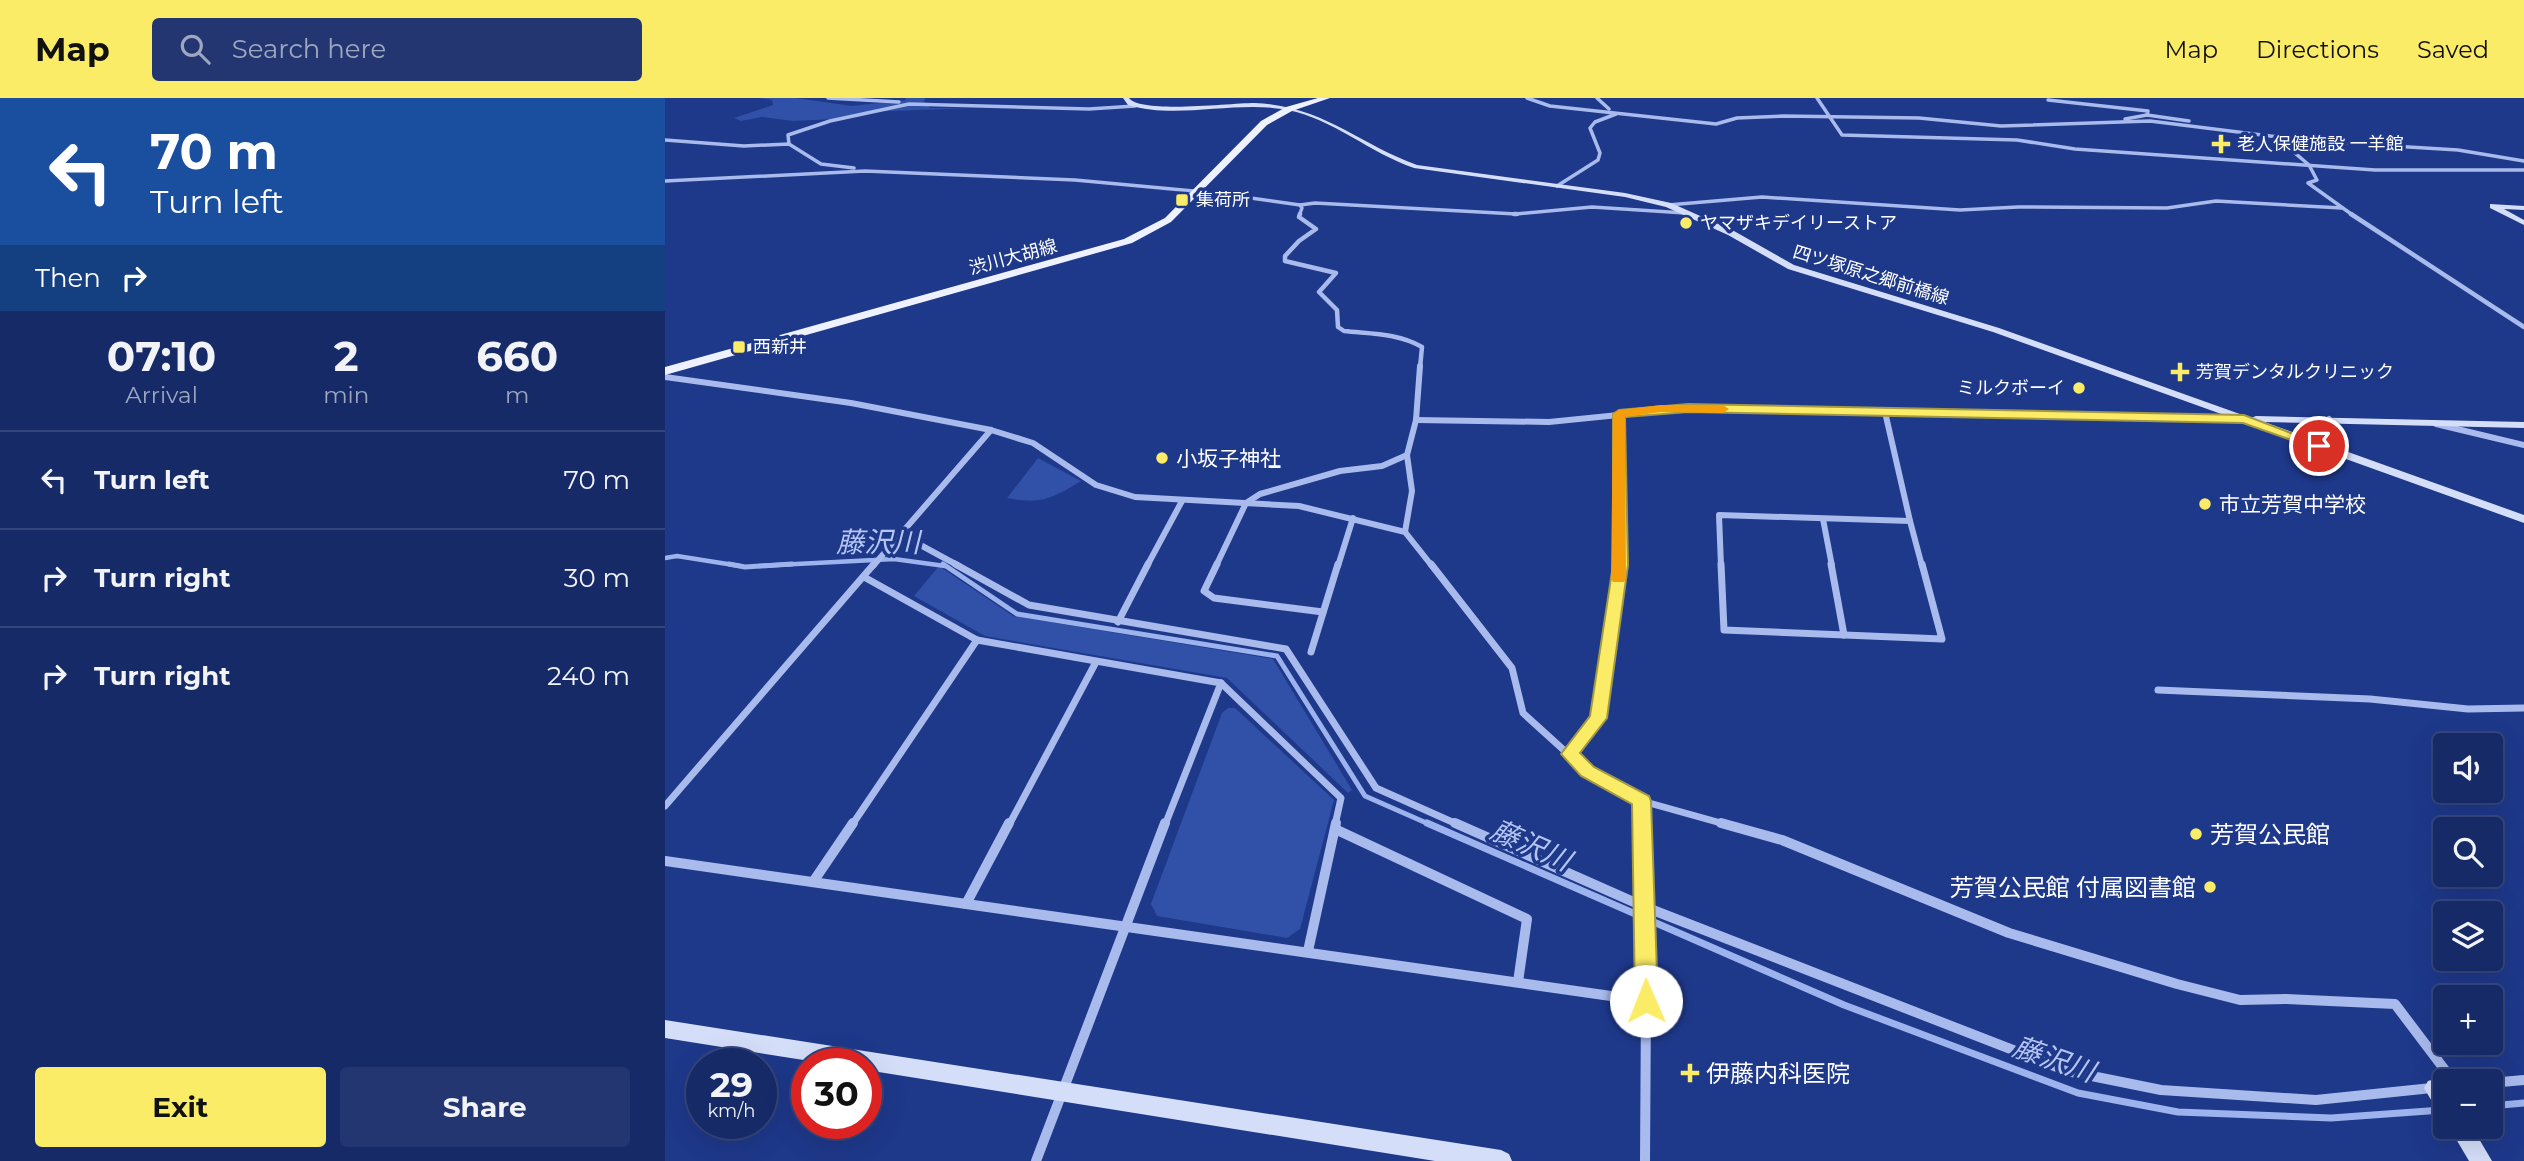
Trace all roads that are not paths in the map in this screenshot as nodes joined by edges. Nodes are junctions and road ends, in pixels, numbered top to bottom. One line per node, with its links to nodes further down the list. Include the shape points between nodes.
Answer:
1 (828, 98): 8 (street)
2 (1126, 98): 9 (main road)
3 (1326, 98): 10 (main road, 渋川大胡線)
4 (1527, 98): 11 (street, via 1550,106)
5 (1597, 98): 11 (street)
6 (1817, 98): 13 (street)
7 (2057, 98): 12 (street, via 2048,100 2148,111)
8 (900, 102): 9 (street, via 1089,109); 18 (street, via 788,135)
9 (1135, 106): 10 (main road, 四ツ塚原之郷前橋線)
10 (1289, 109): 25 (main road, 四ツ塚原之郷前橋線, via 1315,117 1388,158 1416,167); 27 (main road, 渋川大胡線, via 1252,133)
11 (1616, 113): 13 (street, via 1716,124 1737,118); 25 (street, via 1590,128 1600,153 1598,160)
12 (2147, 115): 14 (street); 15 (street)
13 (1830, 116): 14 (street, via 2001,126); 20 (street, via 1843,135 2017,140 2074,149)
14 (2089, 124): 15 (street, via 2150,121)
15 (2222, 128): 16 (street)
16 (2275, 136): 19 (street, via 2458,150); 20 (street)
17 (665, 140): 18 (street)
18 (789, 144): 22 (street, via 821,164)
19 (2524, 161)
20 (2309, 166): 21 (street); 30 (street, via 2317,180 2308,183)
21 (2524, 170)
22 (865, 171): 24 (street); 27 (street, via 1075,180)
23 (665, 181): 24 (street)
24 (684, 181): 26 (street)
25 (1557, 186): 29 (main road, 四ツ塚原之郷前橋線)
26 (665, 188)
27 (1196, 191): 28 (street); 35 (main road, 渋川大胡線, via 1168,220 1128,242)
28 (1300, 205): 32 (street, via 1516,214 1592,207); 41 (street, via 1299,217 1316,229 1299,241 1285,261 1336,273 1319,292 1336,310 1338,327 1422,346)
29 (1668, 205): 30 (street, via 1762,197 1960,210 2167,208 2216,201); 32 (main road, 四ツ塚原之郷前橋線)
30 (2342, 208): 34 (street)
31 (2524, 208): 33 (main road, via 2493,206)
32 (1689, 214): 39 (main road, 四ツ塚原之郷前橋線, via 1791,267 1994,330)
33 (2524, 223)
34 (2524, 327)
35 (665, 371)
36 (665, 377): 44 (street, via 851,403)
37 (1885, 412): 38 (street, via 1688,408); 39 (street); 53 (street)
38 (1619, 414): 41 (street, via 1549,422); 66 (street, via 1620,565 1599,718)
39 (2244, 419): 40 (main road); 46 (main road, 四ツ塚原之郷前橋線)
40 (2329, 419): 42 (main road); 46 (street, via 2320,427 2323,437)
41 (1416, 420): 47 (street)
42 (2427, 422): 43 (main road); 45 (street)
43 (2524, 425)
44 (991, 430): 48 (street, via 1033,443 1096,485 1135,497); 55 (street)
45 (2524, 444)
46 (2344, 454): 52 (main road, 四ツ塚原之郷前橋線)
47 (1407, 455): 49 (street, via 1382,466 1340,471 1260,494); 54 (street, via 1412,491)
48 (1182, 501): 49 (street); 58 (street)
49 (1246, 503): 50 (street, via 1299,506); 57 (street, via 1204,590 1214,598)
50 (1353, 518): 54 (street); 57 (street)
51 (1823, 519): 53 (street); 59 (street); 59 (street, via 1719,515 1724,630)
52 (2524, 519)
53 (1910, 521): 59 (street, via 1942,639)
54 (1405, 532): 66 (street, via 1512,668 1523,713)
55 (902, 535): 56 (street); 58 (street, via 1029,605)
56 (864, 577): 60 (street); 68 (street)
57 (1323, 612): 61 (street)
58 (1118, 622): 73 (street, via 1286,649 1375,788)
59 (1843, 635)
60 (977, 640): 62 (street); 71 (street)
61 (1311, 652)
62 (1096, 662): 63 (street); 72 (street)
63 (1221, 683): 69 (street, via 1341,798); 74 (street)
64 (2158, 690): 65 (street, via 2370,699 2468,709)
65 (2524, 708)
66 (1570, 754): 67 (street, via 1588,772)
67 (1642, 801): 73 (street); 79 (street, via 1782,840 2009,933 2177,984 2240,1000 2395,1004)
68 (665, 806)
69 (1335, 829): 75 (street); 76 (street, via 1527,919)
70 (665, 861): 71 (street)
71 (813, 882): 72 (street)
72 (966, 904): 74 (street)
73 (1645, 907): 77 (street); 82 (street, via 2067,1071 2161,1090 2316,1100)
74 (1124, 927): 75 (street); 83 (street)
75 (1308, 951): 76 (street)
76 (1518, 982): 77 (street)
77 (1646, 1001): 87 (street)
78 (665, 1029): 83 (main road)
79 (2433, 1069)
80 (2524, 1080): 81 (street)
81 (2503, 1082)
82 (2433, 1091)
83 (1063, 1093): 85 (street); 86 (main road)
84 (2467, 1139): 88 (main road)
85 (1037, 1161)
86 (1501, 1161)
87 (1646, 1161)
88 (2481, 1161)

